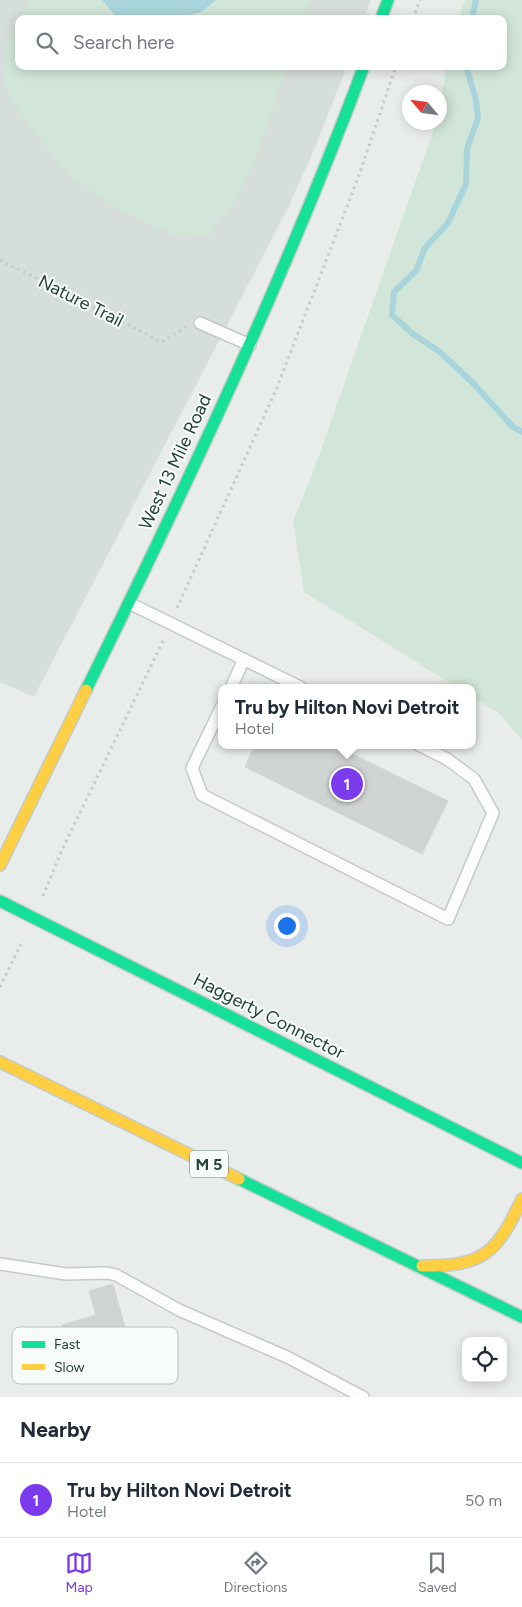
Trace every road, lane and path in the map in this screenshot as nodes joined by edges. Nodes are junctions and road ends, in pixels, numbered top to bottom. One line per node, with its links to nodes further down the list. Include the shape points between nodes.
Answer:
1 (388, 0): 3 (main road)
2 (420, 0): 4 (path)
3 (382, 15)
4 (414, 15)
5 (363, 70): 9 (main road, West 13 Mile Road, via 320,186)
6 (395, 70): 11 (path, via 358,178 276,390)
7 (0, 260): 8 (path, Nature Trail, via 162,342 190,325)
8 (200, 323): 9 (lane)
9 (250, 345): 10 (main road, West 13 Mile Road)
10 (128, 602): 11 (lane); 17 (main road, West 13 Mile Road)
11 (171, 623): 12 (lane); 19 (path, via 61,852)
12 (244, 659): 13 (lane); 14 (lane)
13 (233, 684)
14 (294, 684)
15 (218, 714): 16 (lane, via 192,768 202,795 448,919 493,813 474,779 448,759)
16 (427, 749)
17 (0, 865)
18 (0, 901): 19 (main road, Haggerty Connector)
19 (34, 917): 20 (path); 22 (main road, Haggerty Connector)
20 (0, 986)
21 (0, 1062): 25 (main road, M 5)
22 (522, 1163)
23 (522, 1199): 25 (main road, via 501,1238 480,1258 462,1265)
24 (0, 1264): 27 (lane, via 66,1274 116,1275 179,1310 287,1357)
25 (418, 1266): 26 (main road, M 5)
26 (522, 1317)
27 (363, 1397)

